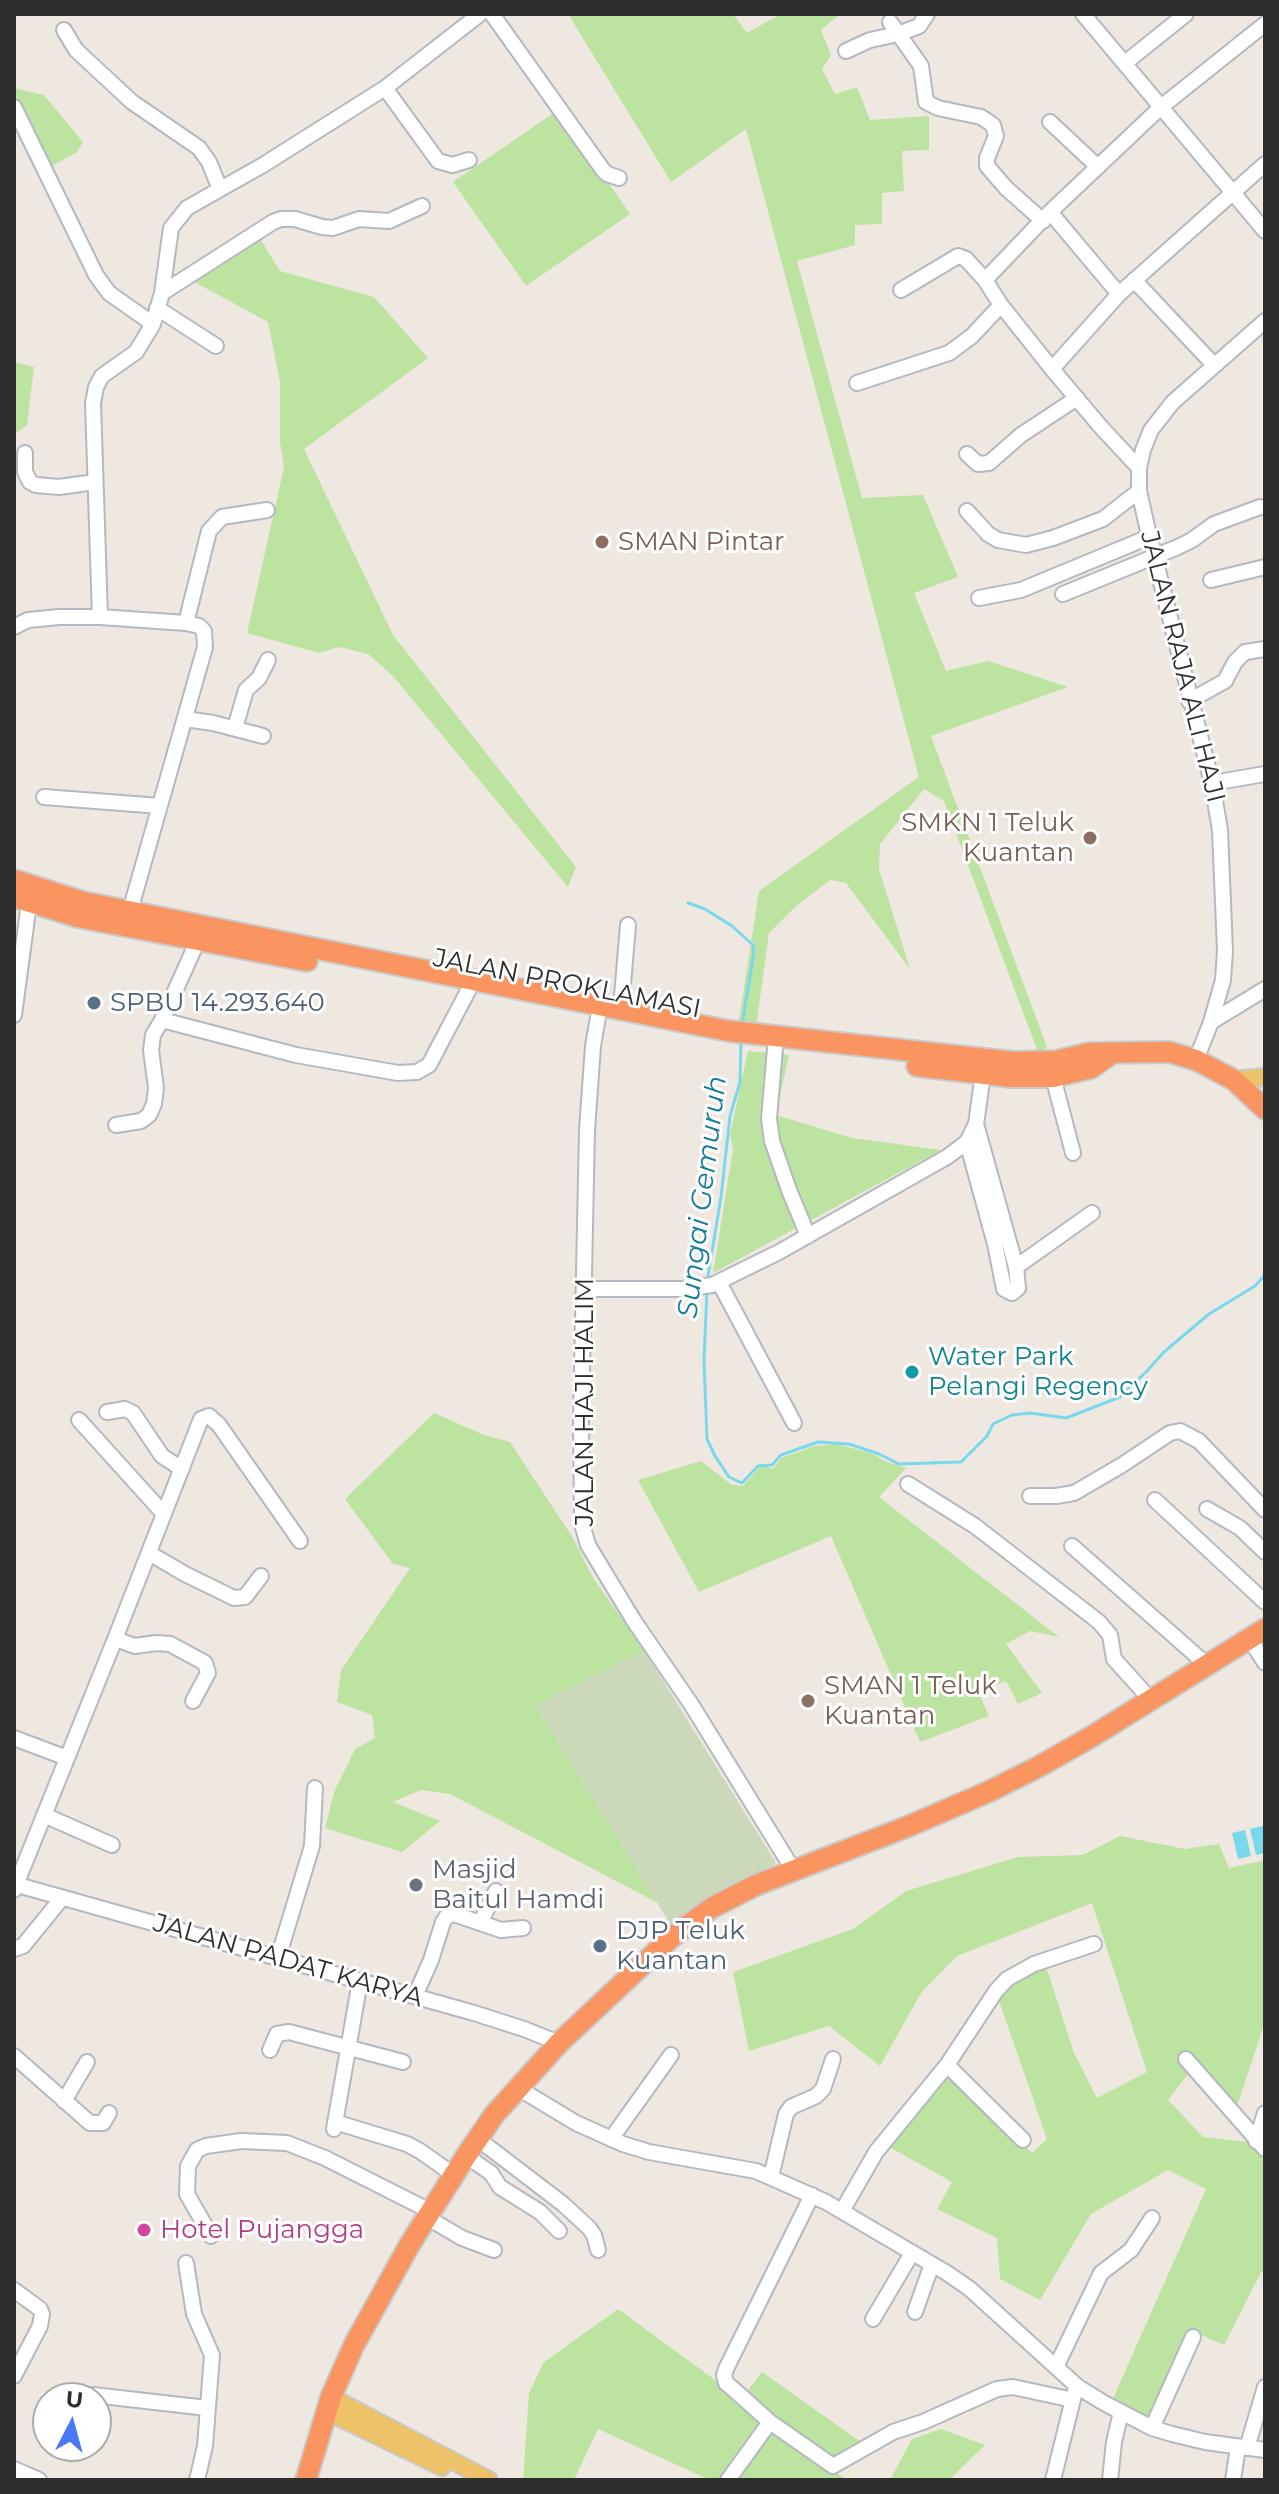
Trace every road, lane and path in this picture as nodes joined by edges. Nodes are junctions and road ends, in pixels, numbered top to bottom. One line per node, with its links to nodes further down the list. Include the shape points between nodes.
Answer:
1 (480, 14): 11 (street)
2 (492, 14): 18 (street, via 603,170)
3 (927, 14): 7 (street, via 919,26)
4 (1186, 14): 10 (street)
5 (1087, 16): 10 (street)
6 (1265, 24): 13 (street)
7 (894, 28): 9 (street); 22 (street, via 921,66 926,102 993,125 996,136 987,166 1006,188)
8 (64, 30): 19 (street, via 76,50 132,102 199,148)
9 (846, 51)
10 (1125, 63): 13 (street)
11 (385, 88): 15 (street, via 438,161 452,165); 19 (street)
12 (14, 107): 32 (street, via 96,275 109,293)
13 (1161, 107): 17 (street); 20 (street)
14 (1050, 122): 17 (street)
15 (469, 160)
16 (1265, 164): 20 (street)
17 (1098, 167): 22 (street)
18 (619, 178)
19 (220, 189): 27 (street, via 187,208 171,228)
20 (1232, 192): 23 (street); 25 (street)
21 (422, 206): 27 (street, via 389,221 359,219 333,228 281,219)
22 (1047, 216): 24 (street); 28 (street)
23 (1265, 231)
24 (985, 280): 26 (street, via 958,256); 29 (street)
25 (1134, 280): 28 (street); 34 (street)
26 (901, 290)
27 (162, 293): 30 (street)
28 (1119, 294): 35 (street)
29 (1001, 305): 35 (street); 36 (street, via 949,353)
30 (157, 308): 32 (street); 33 (street)
31 (1265, 321): 34 (street, JALAN RAJA ALI HAJI)
32 (153, 324): 41 (street, via 136,352 102,376 96,387)
33 (216, 346)
34 (1214, 365): 40 (street, JALAN RAJA ALI HAJI, via 1151,430)
35 (1052, 369): 37 (street)
36 (857, 383)
37 (1077, 398): 39 (street, via 989,463 978,464); 40 (street)
38 (25, 453): 41 (street, via 27,478 36,485)
39 (967, 454)
40 (1139, 468): 42 (street, JALAN RAJA ALI HAJI)
41 (95, 482): 52 (street)
42 (1139, 491): 45 (street, via 1103,519 1026,545 998,540); 46 (street, JALAN RAJA ALI HAJI)
43 (1260, 507): 47 (street)
44 (267, 510): 53 (street, via 222,517 209,531)
45 (967, 511)
46 (1149, 537): 47 (street, JALAN RAJA ALI HAJI); 51 (street, via 1021,590)
47 (1154, 555): 50 (street); 57 (street, JALAN RAJA ALI HAJI)
48 (1265, 567): 49 (street)
49 (1211, 580)
50 (1063, 594)
51 (979, 598)
52 (100, 617): 53 (street); 54 (street, via 28,620)
53 (186, 623): 58 (street, via 199,626 206,638)
54 (14, 627)
55 (1265, 649): 57 (street, via 1245,652 1225,681)
56 (268, 660): 59 (street, via 246,690)
57 (1189, 701): 62 (street, JALAN RAJA ALI HAJI)
58 (185, 719): 59 (street); 64 (street)
59 (235, 728): 60 (street)
60 (263, 736)
61 (1265, 774): 62 (street)
62 (1212, 783): 77 (street, JALAN RAJA ALI HAJI, via 1223,857 1225,951)
63 (44, 797): 64 (street)
64 (160, 806): 67 (street)
65 (14, 880): 67 (highway, JALAN PROKLAMASI)
66 (22, 900): 69 (highway, JALAN PROKLAMASI, via 78,917); 74 (street)
67 (130, 911): 70 (highway, JALAN PROKLAMASI)
68 (628, 925): 73 (street)
69 (198, 940): 70 (highway, JALAN PROKLAMASI); 76 (street)
70 (246, 943): 72 (highway, JALAN PROKLAMASI); 73 (highway, JALAN PROKLAMASI)
71 (1265, 989): 77 (street)
72 (468, 991): 75 (highway, JALAN PROKLAMASI); 76 (street, via 429,1065 417,1072 296,1055)
73 (621, 1008): 78 (highway, JALAN PROKLAMASI)
74 (14, 1015)
75 (598, 1017): 78 (highway, JALAN PROKLAMASI); 96 (street, JALAN HAJI HALIM, via 587,1130)
76 (162, 1020): 89 (street, via 152,1042 154,1104 141,1121)
77 (1211, 1022): 81 (street, JALAN RAJA ALI HAJI)
78 (678, 1027): 79 (highway, JALAN PROKLAMASI)
79 (776, 1042): 82 (highway, JALAN PROKLAMASI); 83 (highway, JALAN PROKLAMASI); 93 (street, via 772,1141)
80 (1111, 1054): 81 (highway, JALAN PROKLAMASI, via 1169,1052); 82 (highway, JALAN PROKLAMASI, via 1090,1053); 84 (highway, JALAN PROKLAMASI, via 1091,1068)
81 (1196, 1060): 86 (highway, JALAN PROKLAMASI)
82 (1012, 1070): 83 (highway, JALAN PROKLAMASI); 84 (highway, JALAN PROKLAMASI)
83 (983, 1074): 88 (street)
84 (1053, 1077): 91 (street)
85 (1265, 1077): 86 (main road)
86 (1234, 1080): 87 (highway, JALAN PROKLAMASI)
87 (1261, 1100)
88 (976, 1124): 90 (street); 94 (street)
89 (116, 1125)
90 (967, 1142): 93 (street); 94 (street, via 1004,1289 1010,1293 1018,1288)
91 (1073, 1153)
92 (1092, 1213): 94 (street)
93 (808, 1236): 95 (street)
94 (1016, 1267)
95 (710, 1285): 96 (street); 99 (street)
96 (584, 1289): 124 (street, JALAN HAJI HALIM, via 581,1503 588,1545)
97 (107, 1412): 100 (street, via 133,1413 162,1456)
98 (79, 1420): 106 (street)
99 (794, 1423)
100 (182, 1469): 106 (street); 107 (street, via 201,1419 212,1418)
101 (908, 1484): 117 (street, via 975,1526 1099,1622 1110,1635 1114,1659)
102 (1030, 1496): 105 (street, via 1074,1493 1180,1431 1199,1441)
103 (1155, 1500): 112 (street)
104 (1207, 1509): 109 (street, via 1240,1528)
105 (1265, 1510)
106 (164, 1514): 110 (street)
107 (300, 1541)
108 (1072, 1546): 116 (street)
109 (1265, 1552)
110 (149, 1553): 111 (street, via 234,1598 245,1597); 114 (street)
111 (261, 1576)
112 (1265, 1602)
113 (1257, 1634): 115 (street); 116 (highway)
114 (115, 1639): 118 (street, via 135,1646 170,1644 205,1663 208,1673); 120 (street)
115 (1265, 1663)
116 (1207, 1665): 117 (highway)
117 (1151, 1700): 124 (highway, via 988,1792)
118 (193, 1701)
119 (14, 1738): 120 (street)
120 (67, 1758): 122 (street)
121 (315, 1788): 132 (street, via 312,1846)
122 (44, 1815): 123 (street); 125 (street)
123 (112, 1845)
124 (794, 1871): 135 (highway, via 724,1902 673,1936)
125 (15, 1886): 127 (street, JALAN PADAT KARYA)
126 (496, 1891): 128 (street)
127 (62, 1898): 131 (street, via 23,1946); 132 (street, JALAN PADAT KARYA)
128 (480, 1923): 129 (street); 134 (street, via 454,1914 445,1918)
129 (523, 1928)
130 (1094, 1944): 144 (street, via 1007,1979)
131 (14, 1949)
132 (278, 1958): 133 (street, JALAN PADAT KARYA)
133 (360, 1981): 134 (street, JALAN PADAT KARYA); 136 (street)
134 (415, 1996): 135 (street, JALAN PADAT KARYA)
135 (559, 2043): 145 (highway)
136 (348, 2047): 137 (street, via 289,2032 277,2034); 143 (street); 153 (street, via 335,2125 407,2144)
137 (270, 2050)
138 (671, 2055): 149 (street)
139 (14, 2056): 146 (street)
140 (833, 2059): 154 (street, via 823,2089 786,2114)
141 (1186, 2059): 151 (street)
142 (87, 2062): 146 (street)
143 (403, 2062)
144 (947, 2065): 150 (street); 156 (street, via 876,2152)
145 (518, 2088): 149 (street); 152 (highway)
146 (64, 2101): 147 (street, via 90,2123 103,2123)
147 (109, 2113)
148 (1265, 2113): 151 (street)
149 (611, 2139): 154 (street)
150 (1023, 2140)
151 (1261, 2145)
152 (472, 2147): 153 (highway); 159 (street, via 500,2187); 162 (street, via 563,2204 589,2228)
153 (454, 2175): 157 (highway)
154 (771, 2177): 155 (street)
155 (812, 2195): 156 (street); 178 (street, via 726,2369 726,2383)
156 (842, 2211): 163 (street)
157 (430, 2215): 160 (street, via 339,2164 287,2143 241,2141 197,2150 188,2166 187,2194); 161 (street, via 462,2238); 175 (highway, via 354,2345)
158 (1152, 2218): 170 (street, via 1131,2250 1101,2273)
159 (559, 2231)
160 (211, 2236)
161 (494, 2250)
162 (598, 2250)
163 (912, 2253): 165 (street); 168 (street)
164 (186, 2263): 176 (street, via 194,2314 212,2355)
165 (932, 2264): 167 (street); 170 (street, via 997,2311)
166 (14, 2290): 171 (street, via 42,2314)
167 (915, 2312)
168 (873, 2319)
169 (1193, 2337): 179 (street)
170 (1056, 2367): 173 (street)
171 (14, 2376)
172 (1265, 2387): 180 (street)
173 (1075, 2393): 177 (street); 178 (street, via 997,2389 893,2432 833,2466); 189 (street)
174 (112, 2397): 176 (street)
175 (329, 2404): 185 (highway); 186 (main road); 187 (main road)
176 (207, 2408): 184 (street)
177 (1121, 2412): 179 (street); 190 (street)
178 (770, 2422): 188 (street)
179 (1152, 2428): 180 (street)
180 (1242, 2447): 181 (street); 191 (street)
181 (1265, 2450)
182 (14, 2469): 183 (street)
183 (39, 2480)
184 (197, 2480)
185 (306, 2480)
186 (468, 2480)
187 (489, 2480)
188 (728, 2480)
189 (1053, 2480)
190 (1110, 2480)
191 (1233, 2480)

